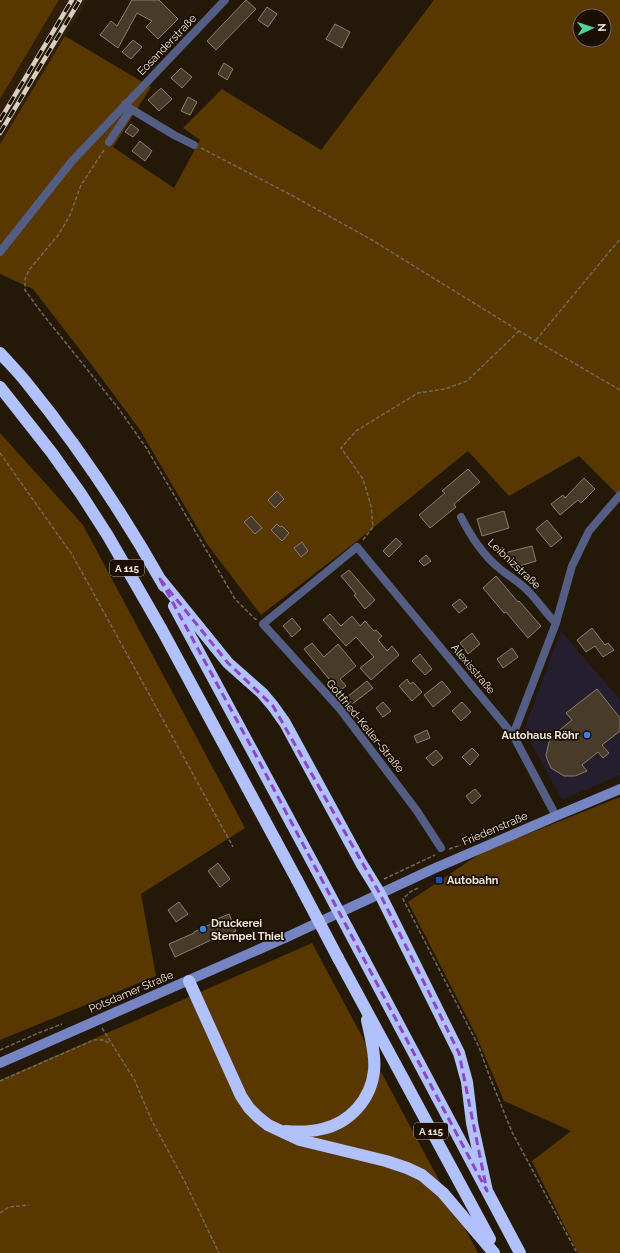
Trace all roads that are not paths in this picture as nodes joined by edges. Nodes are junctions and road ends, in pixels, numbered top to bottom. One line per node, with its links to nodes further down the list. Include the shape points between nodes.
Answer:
1 (225, 0): 2 (street, Eosanderstraße)
2 (128, 106): 3 (street); 4 (street); 5 (street, via 72,161)
3 (109, 142)
4 (194, 145)
5 (0, 252)
6 (0, 353): 10 (highway, A 115, via 26,382 98,480)
7 (0, 387): 20 (highway, A 115, bridge, via 65,471 116,549)
8 (620, 495): 11 (street, via 589,531 572,566)
9 (461, 517): 11 (street, Leibnizstraße, via 479,547 530,593)
10 (160, 579): 17 (highway, via 228,663 262,693 285,723); 23 (highway, A 115, bridge)
11 (556, 623): 13 (street)
12 (263, 624): 13 (street, Alexisstraße, via 357,547); 16 (street, Gottfried-Keller-Straße, via 340,709 417,810)
13 (513, 735): 15 (street, Alexisstraße)
14 (620, 790): 15 (main road, Friedenstraße)
15 (556, 816): 17 (main road, Friedenstraße)
16 (441, 848)
17 (380, 894): 18 (main road, Friedenstraße); 23 (highway, via 459,1053)
18 (272, 944): 19 (main road, Potsdamer Straße)
19 (189, 981): 21 (main road, Potsdamer Straße); 22 (highway, via 241,1096 258,1118)
20 (365, 1009): 22 (highway, via 374,1072 362,1104 345,1120 324,1129 306,1132); 25 (highway, A 115)
21 (0, 1063)
22 (280, 1131): 24 (highway, via 315,1145 386,1160 422,1175 443,1193)
23 (487, 1191): 26 (highway, A 115)
24 (494, 1253)
25 (497, 1253)
26 (520, 1253)

